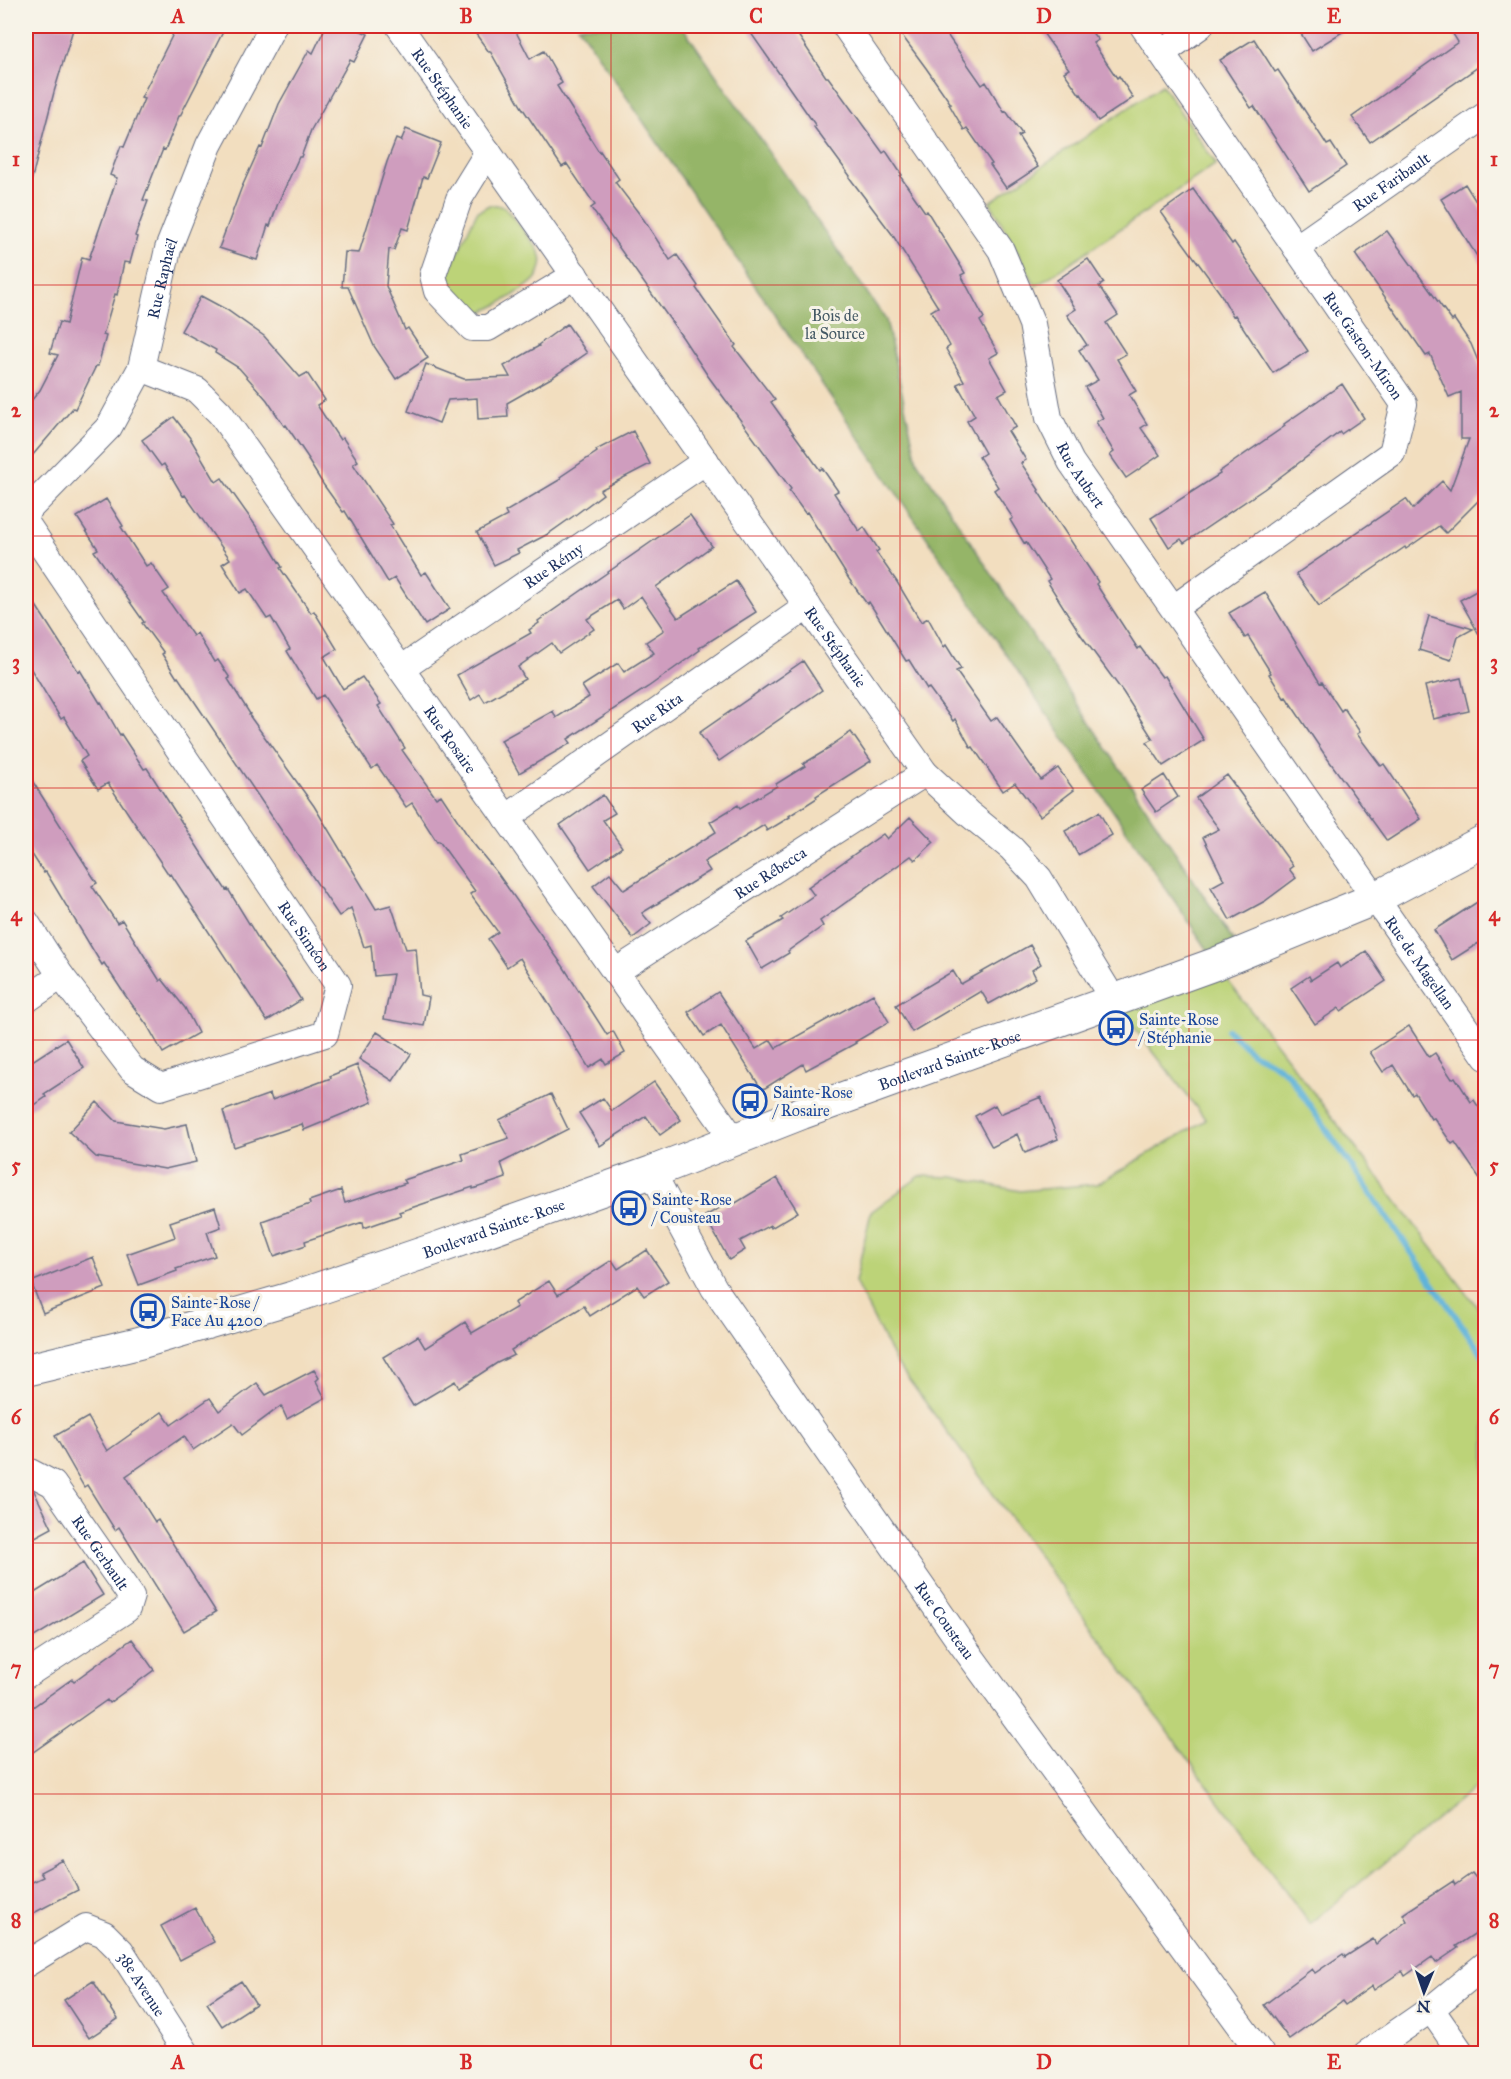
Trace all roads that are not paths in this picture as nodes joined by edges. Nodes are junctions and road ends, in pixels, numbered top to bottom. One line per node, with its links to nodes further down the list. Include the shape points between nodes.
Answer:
1 (273, 26): 11 (street, Rue Raphaël, via 209,145 168,249)
2 (399, 26): 8 (street, Rue Stéphanie)
3 (845, 26): 16 (street, Rue Aubert, via 1001,250 1032,324 1049,418 1071,462)
4 (1143, 26): 6 (street, Rue Gaston-Miron)
5 (1200, 26): 6 (street)
6 (1162, 53): 9 (street, Rue Gaston-Miron)
7 (1484, 120): 9 (street, Rue Faribault)
8 (488, 152): 10 (street, Rue Stéphanie); 10 (street, via 459,199 433,275 437,291 472,328 488,328)
9 (1296, 248): 16 (street, Rue Gaston-Miron, via 1404,404 1392,453)
10 (575, 275): 12 (street, Rue Stéphanie)
11 (141, 368): 13 (street, Rue Raphaël, via 109,427); 17 (street, Rue Rosaire, via 197,390 220,413)
12 (706, 461): 15 (street, Rue Stéphanie); 17 (street, Rue Rémy)
13 (26, 512)
14 (26, 524): 24 (street, Rue Siméon, via 338,985 325,1034 161,1087 132,1069)
15 (808, 606): 18 (street, Rue Stéphanie); 19 (street, Rue Rita)
16 (1174, 608): 21 (street, Rue Aubert)
17 (401, 669): 19 (street, Rue Rosaire)
18 (925, 773): 23 (street, Rue Rébecca); 26 (street, Rue Stéphanie, via 1011,848 1039,878)
19 (506, 818): 23 (street, Rue Rosaire)
20 (1485, 840): 21 (street, Boulevard Sainte-Rose)
21 (1374, 899): 26 (street, Boulevard Sainte-Rose); 27 (street, Rue de Magellan)
22 (26, 922): 24 (street, Rue Siméon)
23 (615, 972): 28 (street, Rue Rosaire)
24 (61, 976): 25 (street)
25 (26, 1000)
26 (1114, 1001): 28 (street, Boulevard Sainte-Rose)
27 (1485, 1057)
28 (734, 1140): 29 (street, Boulevard Sainte-Rose)
29 (652, 1172): 30 (street, Boulevard Sainte-Rose, via 291,1298 139,1343); 37 (street, Rue Cousteau, via 714,1288 958,1639)
30 (26, 1370)
31 (26, 1470): 32 (street, Rue Gerbault, via 54,1485 130,1596 127,1609)
32 (26, 1675)
33 (26, 1964): 36 (street, 38e Avenue, via 86,1927 104,1934 121,1951)
34 (1485, 1964): 35 (street)
35 (1431, 2009): 38 (street); 39 (street)
36 (187, 2054)
37 (1261, 2054)
38 (1366, 2054)
39 (1462, 2054)

